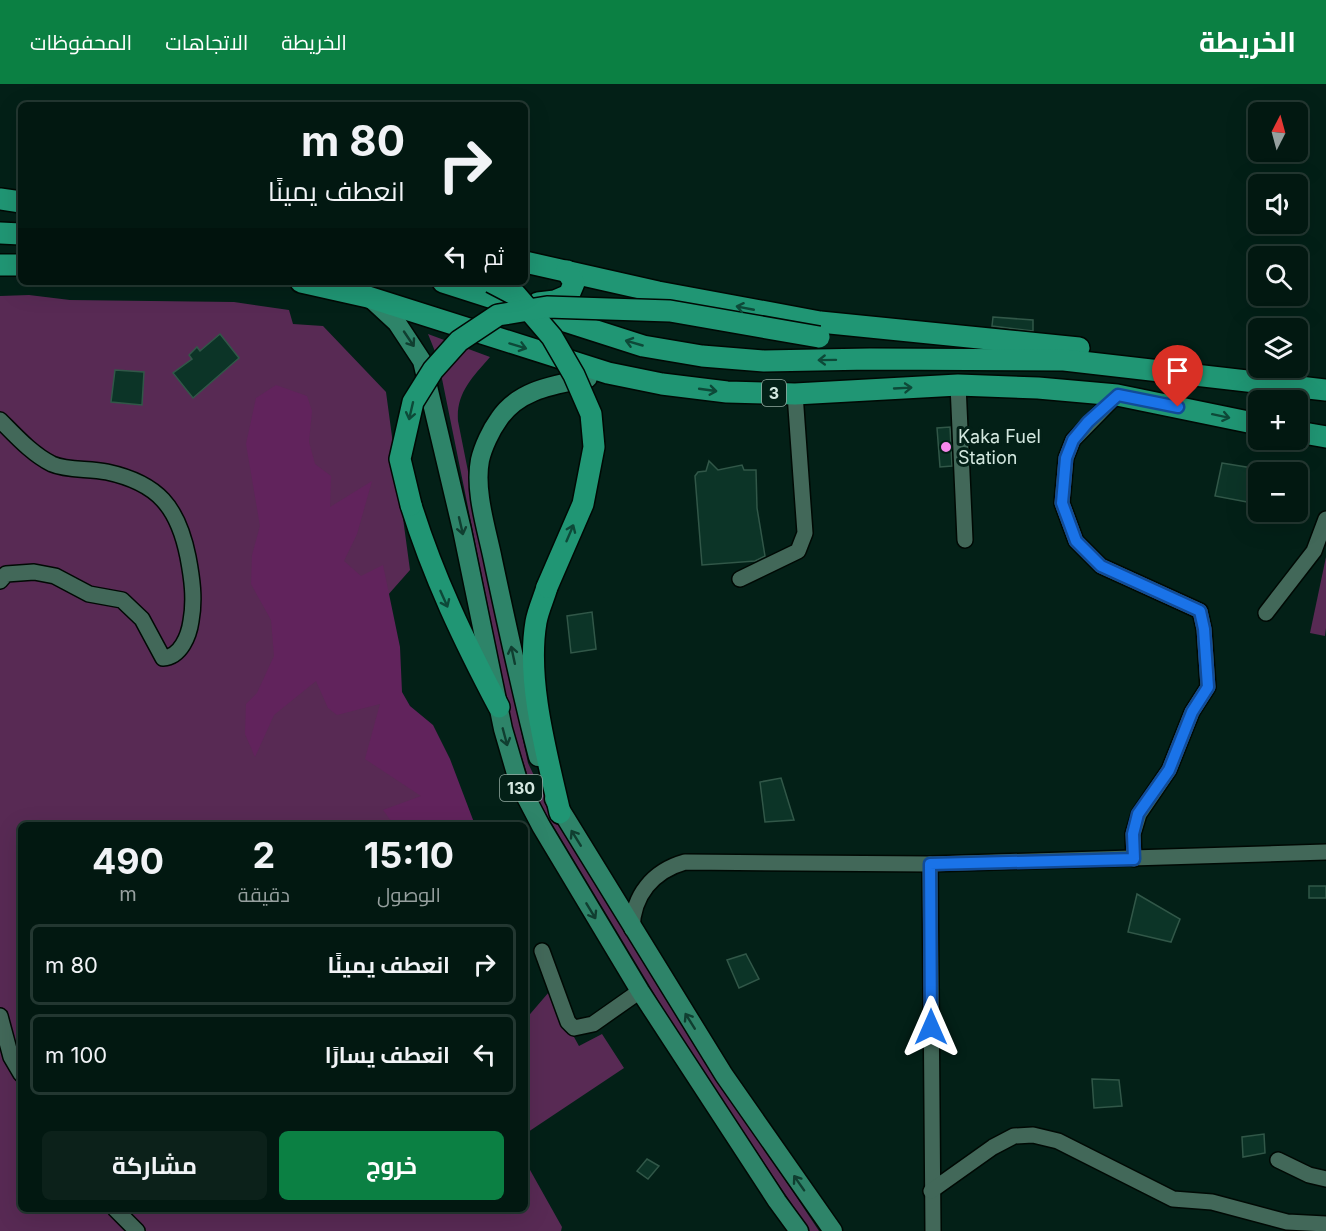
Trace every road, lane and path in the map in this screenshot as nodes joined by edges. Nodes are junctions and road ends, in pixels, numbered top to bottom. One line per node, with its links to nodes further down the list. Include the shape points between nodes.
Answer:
1 (0, 199): 2 (highway)
2 (18, 202)
3 (0, 233): 4 (highway)
4 (18, 234)
5 (528, 263): 8 (highway)
6 (0, 265): 7 (highway)
7 (18, 265)
8 (567, 271): 9 (highway); 13 (highway, via 574,283)
9 (612, 280): 13 (highway, via 589,283); 16 (highway, one-way to 9, via 1103,353 1082,348 848,326)
10 (315, 285): 14 (highway, 3)
11 (462, 285): 12 (highway, 3)
12 (493, 290): 13 (highway, via 541,303); 15 (highway, 3, one-way to 12, via 765,361 702,356 643,346); 32 (highway, one-way to 12, bridge, via 546,749 535,668 536,622 583,504 594,447 591,414 552,337 516,295)
13 (568, 295)
14 (369, 297): 17 (highway, 3, one-way to 17); 31 (main road, 130, one-way to 31, via 397,323 422,361)
15 (1064, 360): 16 (highway, 3); 31 (highway, one-way to 31, bridge, via 819,337 670,311 547,307 498,315 459,341 433,370 413,402 400,459 428,561)
16 (1132, 368): 19 (highway, 3)
17 (609, 373): 20 (highway, 3, one-way to 20, via 727,393); 32 (main road, 130, one-way to 17, via 541,770 520,691 486,524 480,461 499,419 524,395)
18 (958, 385): 20 (highway, 3, one-way to 18); 21 (highway, 3); 27 (street)
19 (1326, 390)
20 (795, 394): 28 (street, via 803,544 798,552)
21 (1118, 395): 23 (highway, 3, one-way to 23); 34 (street, via 1073,440 1066,458 1062,503 1076,541 1101,566 1200,611 1208,665 1208,687 1192,712 1169,770 1138,814 1133,834)
22 (0, 420): 29 (street, via 41,458 56,465 107,472 152,489 180,522 194,606 184,643 169,658 163,658 142,619 122,600 89,594 55,576 40,573 6,574)
23 (1248, 422)
24 (1308, 434): 25 (highway)
25 (1326, 437)
26 (1326, 519): 30 (street, via 1314,551)
27 (965, 540)
28 (740, 579)
29 (0, 581)
30 (1266, 613)
31 (499, 707): 38 (main road, 130, one-way to 38, via 519,784)
32 (561, 813): 36 (main road, 130, one-way to 32)
33 (1326, 852): 34 (street)
34 (1134, 859): 35 (street)
35 (930, 864): 36 (street, via 685,862 665,869 649,882 634,908); 43 (street)
36 (632, 929): 48 (main road, 130, one-way to 36, via 724,1075)
37 (542, 951): 38 (street, via 568,1022 574,1028 593,1024)
38 (640, 991): 47 (main road, 130)
39 (0, 1016): 40 (street)
40 (18, 1069)
41 (1278, 1160): 42 (street)
42 (1326, 1179)
43 (931, 1191): 45 (street, via 1014,1136 1033,1136 1058,1141 1173,1199 1212,1202 1287,1222); 49 (street)
44 (118, 1212): 46 (street)
45 (1326, 1224)
46 (137, 1231)
47 (799, 1231)
48 (833, 1231)
49 (933, 1231)

